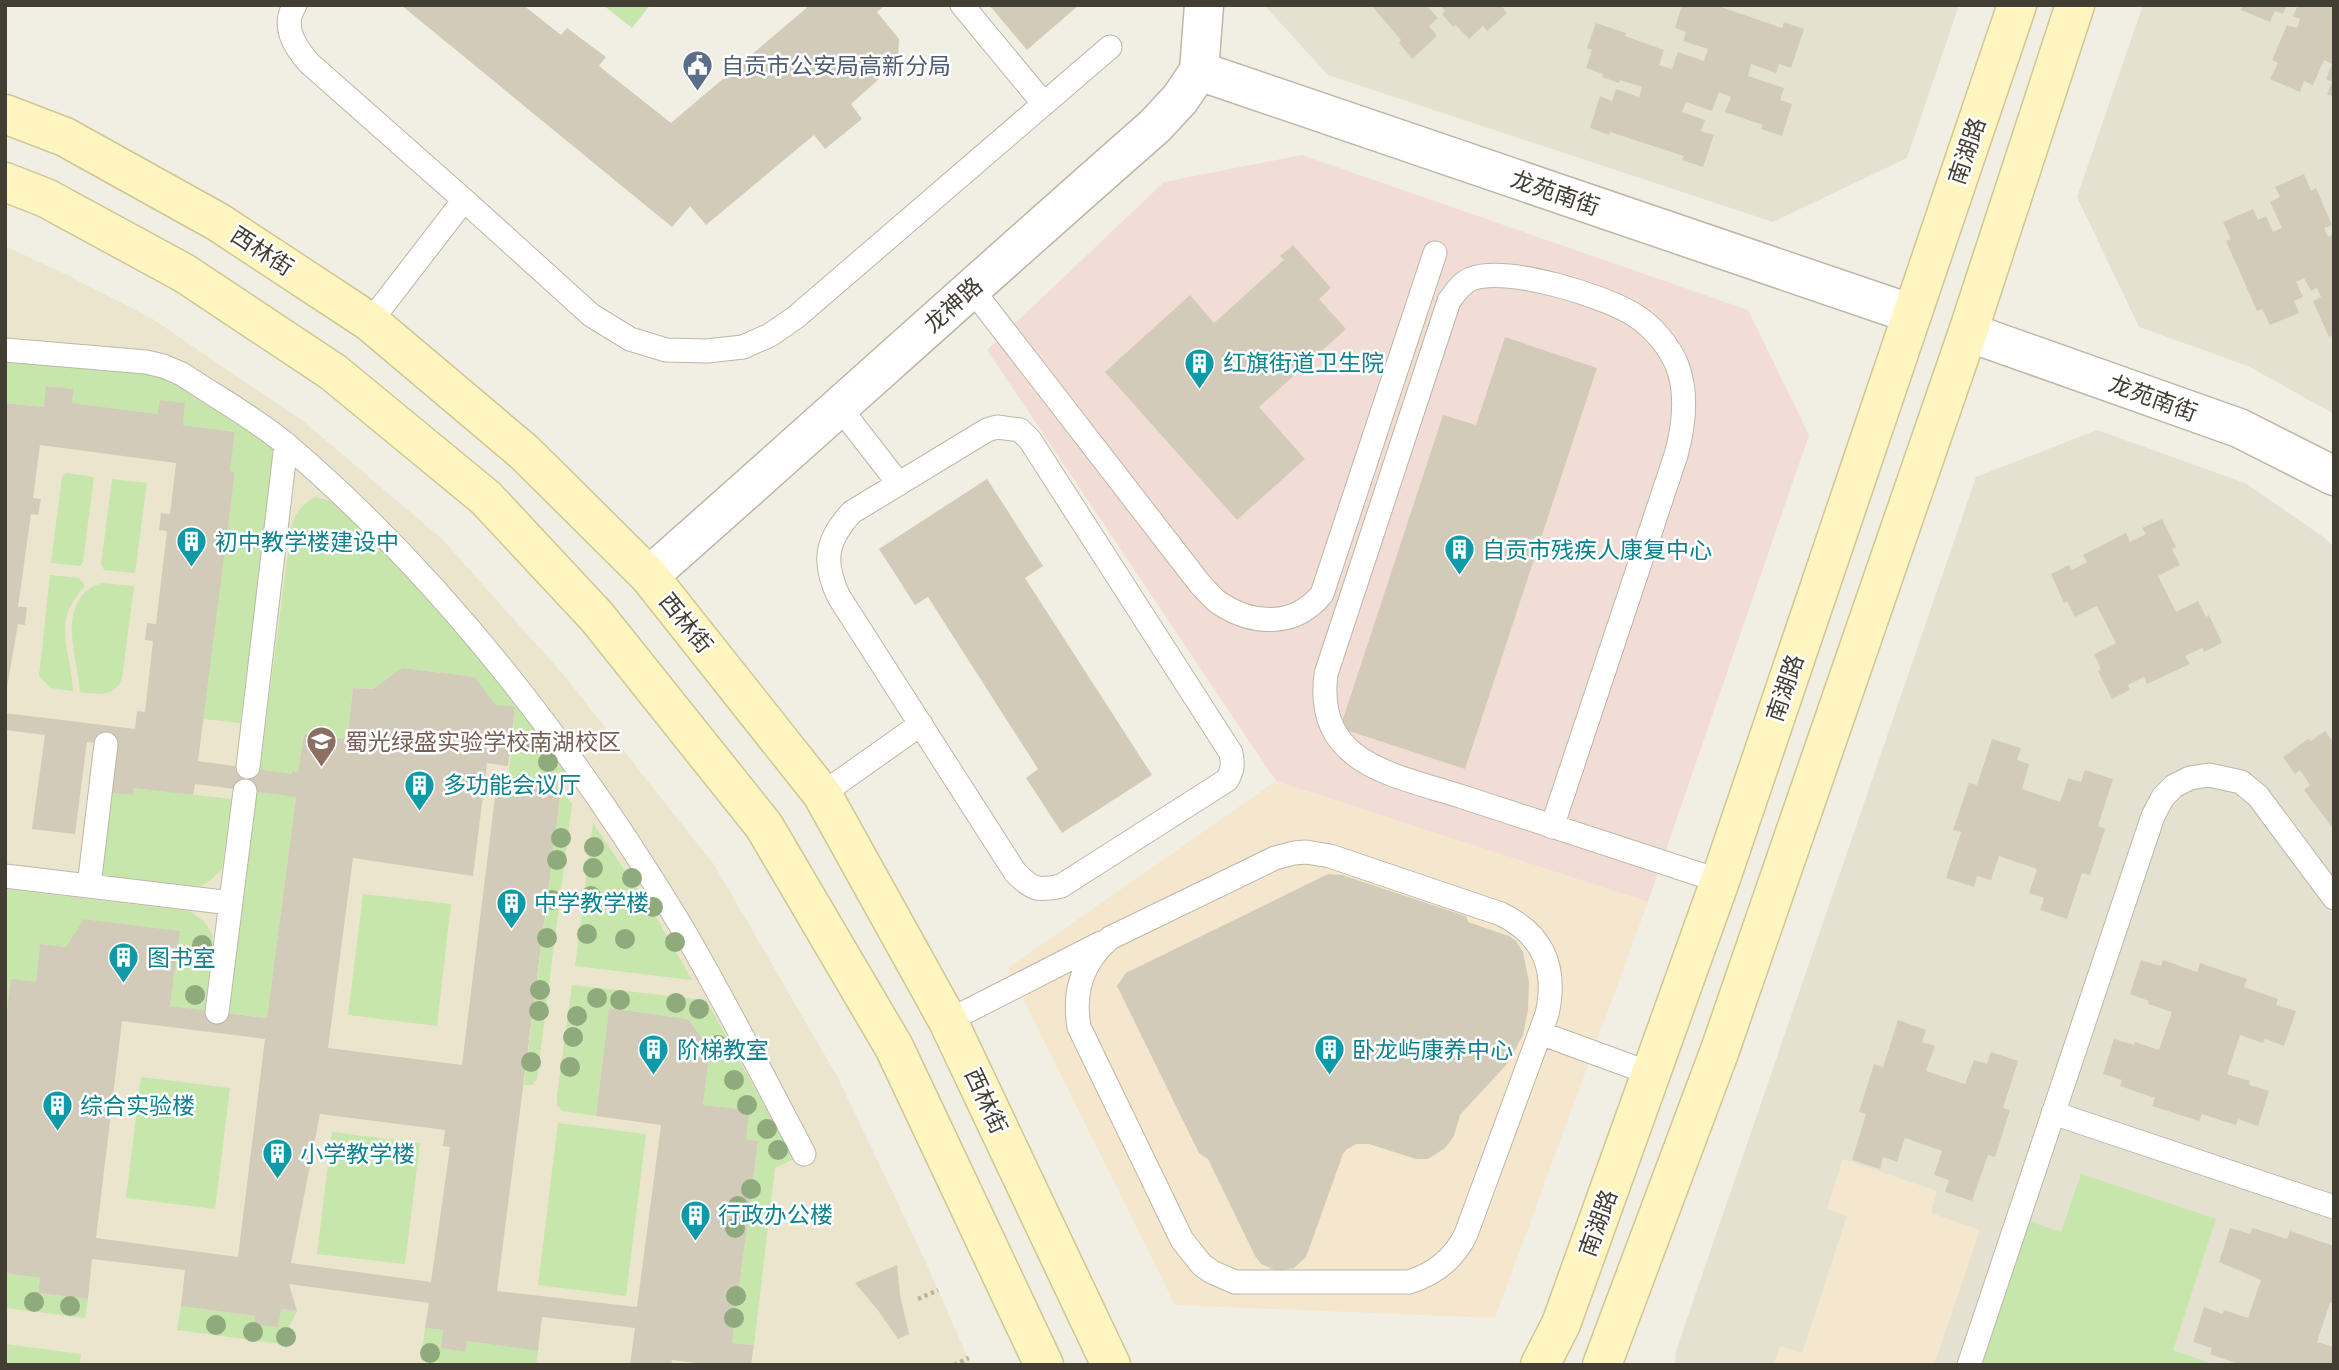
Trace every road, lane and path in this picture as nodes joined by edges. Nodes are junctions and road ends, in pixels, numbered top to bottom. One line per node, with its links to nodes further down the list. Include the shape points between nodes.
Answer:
1 (295, 5): 11 (lane, via 289,27 295,47)
2 (962, 5): 8 (lane)
3 (1204, 5): 7 (street)
4 (2017, 5): 14 (main road, 南湖路)
5 (2075, 5): 16 (main road)
6 (1110, 47): 8 (lane)
7 (1199, 71): 13 (street, 龙神路, via 1155,126); 14 (street, 龙苑南街)
8 (1044, 104): 11 (lane, via 796,317 743,347 666,350 630,339 591,315)
9 (5, 114): 15 (main road, 西林街, via 65,137 218,222)
10 (5, 181): 46 (main road, via 46,198 184,274 333,372 486,498 597,617 764,826 894,1047)
11 (464, 200): 15 (lane)
12 (1435, 253): 13 (lane, via 1322,594 1311,608 1276,620 1236,611 1218,602 1200,584)
13 (971, 288): 18 (street, 龙神路)
14 (1912, 314): 30 (main road, 南湖路)
15 (370, 322): 22 (main road, 西林街, via 524,452)
16 (1968, 332): 20 (street, 龙苑南街, via 2239,428); 49 (main road, via 1720,1050)
17 (5, 350): 19 (lane, via 163,366)
18 (840, 408): 21 (lane); 22 (street, 龙神路)
19 (286, 444): 25 (lane); 40 (lane, via 384,536 554,733 677,921)
20 (2334, 476)
21 (899, 484): 23 (lane, via 852,512 830,544 828,565 839,597); 23 (lane, via 987,430 1020,430 1231,753 1232,772 1227,780 1061,886 1036,889 1015,872)
22 (649, 576): 27 (main road, 西林街)
23 (921, 724): 27 (lane)
24 (106, 744): 31 (lane)
25 (248, 767)
26 (245, 791): 35 (lane)
27 (822, 794): 36 (main road, 西林街)
28 (1552, 827): 28 (lane, via 1676,455 1684,407 1677,365 1653,329 1636,316 1533,279 1488,276 1471,279 1449,301 1326,674 1325,709 1341,740 1369,763); 30 (lane)
29 (7, 881): 31 (lane)
30 (1720, 881): 38 (main road, 南湖路)
31 (89, 886): 33 (lane)
32 (2334, 898): 39 (lane, via 2258,796 2241,782 2209,775 2175,786 2153,816)
33 (231, 903)
34 (1110, 939): 36 (lane); 37 (lane, via 1275,858 1294,853 1330,856 1502,914 1523,926 1544,954 1551,981); 37 (lane, via 1091,957 1079,982 1079,1027 1182,1240 1202,1265 1236,1282 1394,1284 1421,1278 1442,1266 1466,1234)
35 (217, 1012)
36 (948, 1021): 47 (main road, 西林街)
37 (1540, 1033): 38 (lane)
38 (1652, 1074): 48 (main road, 南湖路, via 1561,1324)
39 (2053, 1113): 41 (lane); 50 (lane)
40 (804, 1154)
41 (2334, 1207)
42 (938, 1290): 43 (path)
43 (918, 1299)
44 (969, 1358): 45 (path)
45 (954, 1365)
46 (1044, 1365)
47 (1111, 1365)
48 (1540, 1365)
49 (1602, 1365)
50 (1969, 1365)

